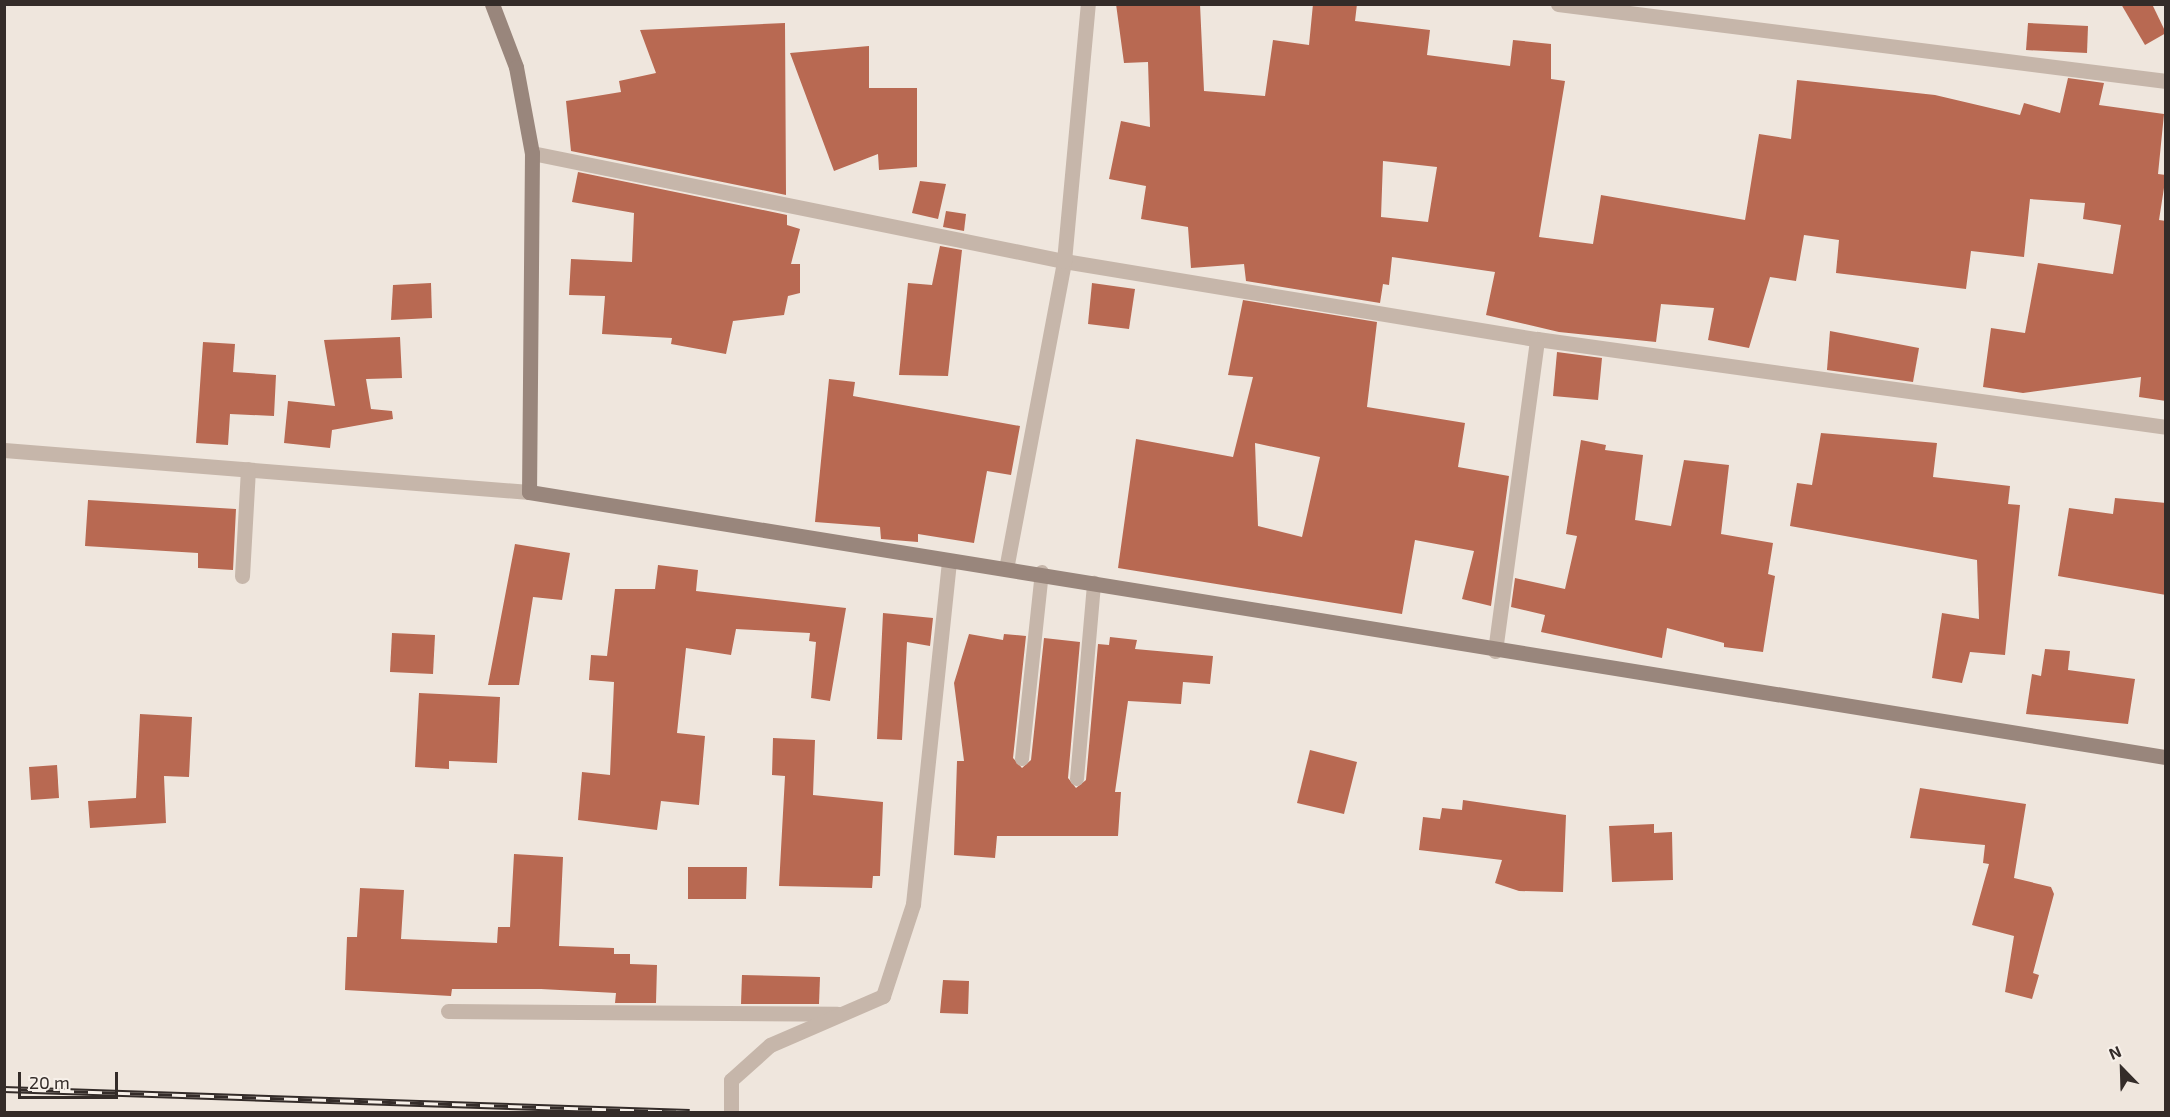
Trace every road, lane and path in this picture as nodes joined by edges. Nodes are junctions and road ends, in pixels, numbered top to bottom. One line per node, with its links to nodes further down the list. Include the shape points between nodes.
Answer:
1 (492, 4): 5 (main road, via 516,67)
2 (1088, 4): 6 (street)
3 (1558, 4): 4 (street)
4 (2166, 81)
5 (532, 153): 6 (street); 11 (main road)
6 (1064, 261): 7 (street); 13 (street)
7 (1537, 339): 8 (street); 17 (street)
8 (2166, 426)
9 (4, 450): 10 (street)
10 (248, 469): 11 (street); 15 (street)
11 (529, 492): 12 (main road)
12 (949, 561): 13 (main road); 22 (street, via 913,904 883,996)
13 (1006, 569): 14 (main road)
14 (1042, 572): 16 (main road); 19 (lane)
15 (242, 576)
16 (1094, 582): 17 (main road); 20 (lane)
17 (1496, 651): 18 (main road)
18 (2166, 757)
19 (1022, 759)
20 (1077, 779)
21 (448, 1011): 22 (street)
22 (846, 1014): 23 (street, via 770,1044 731,1080)
23 (731, 1113)

